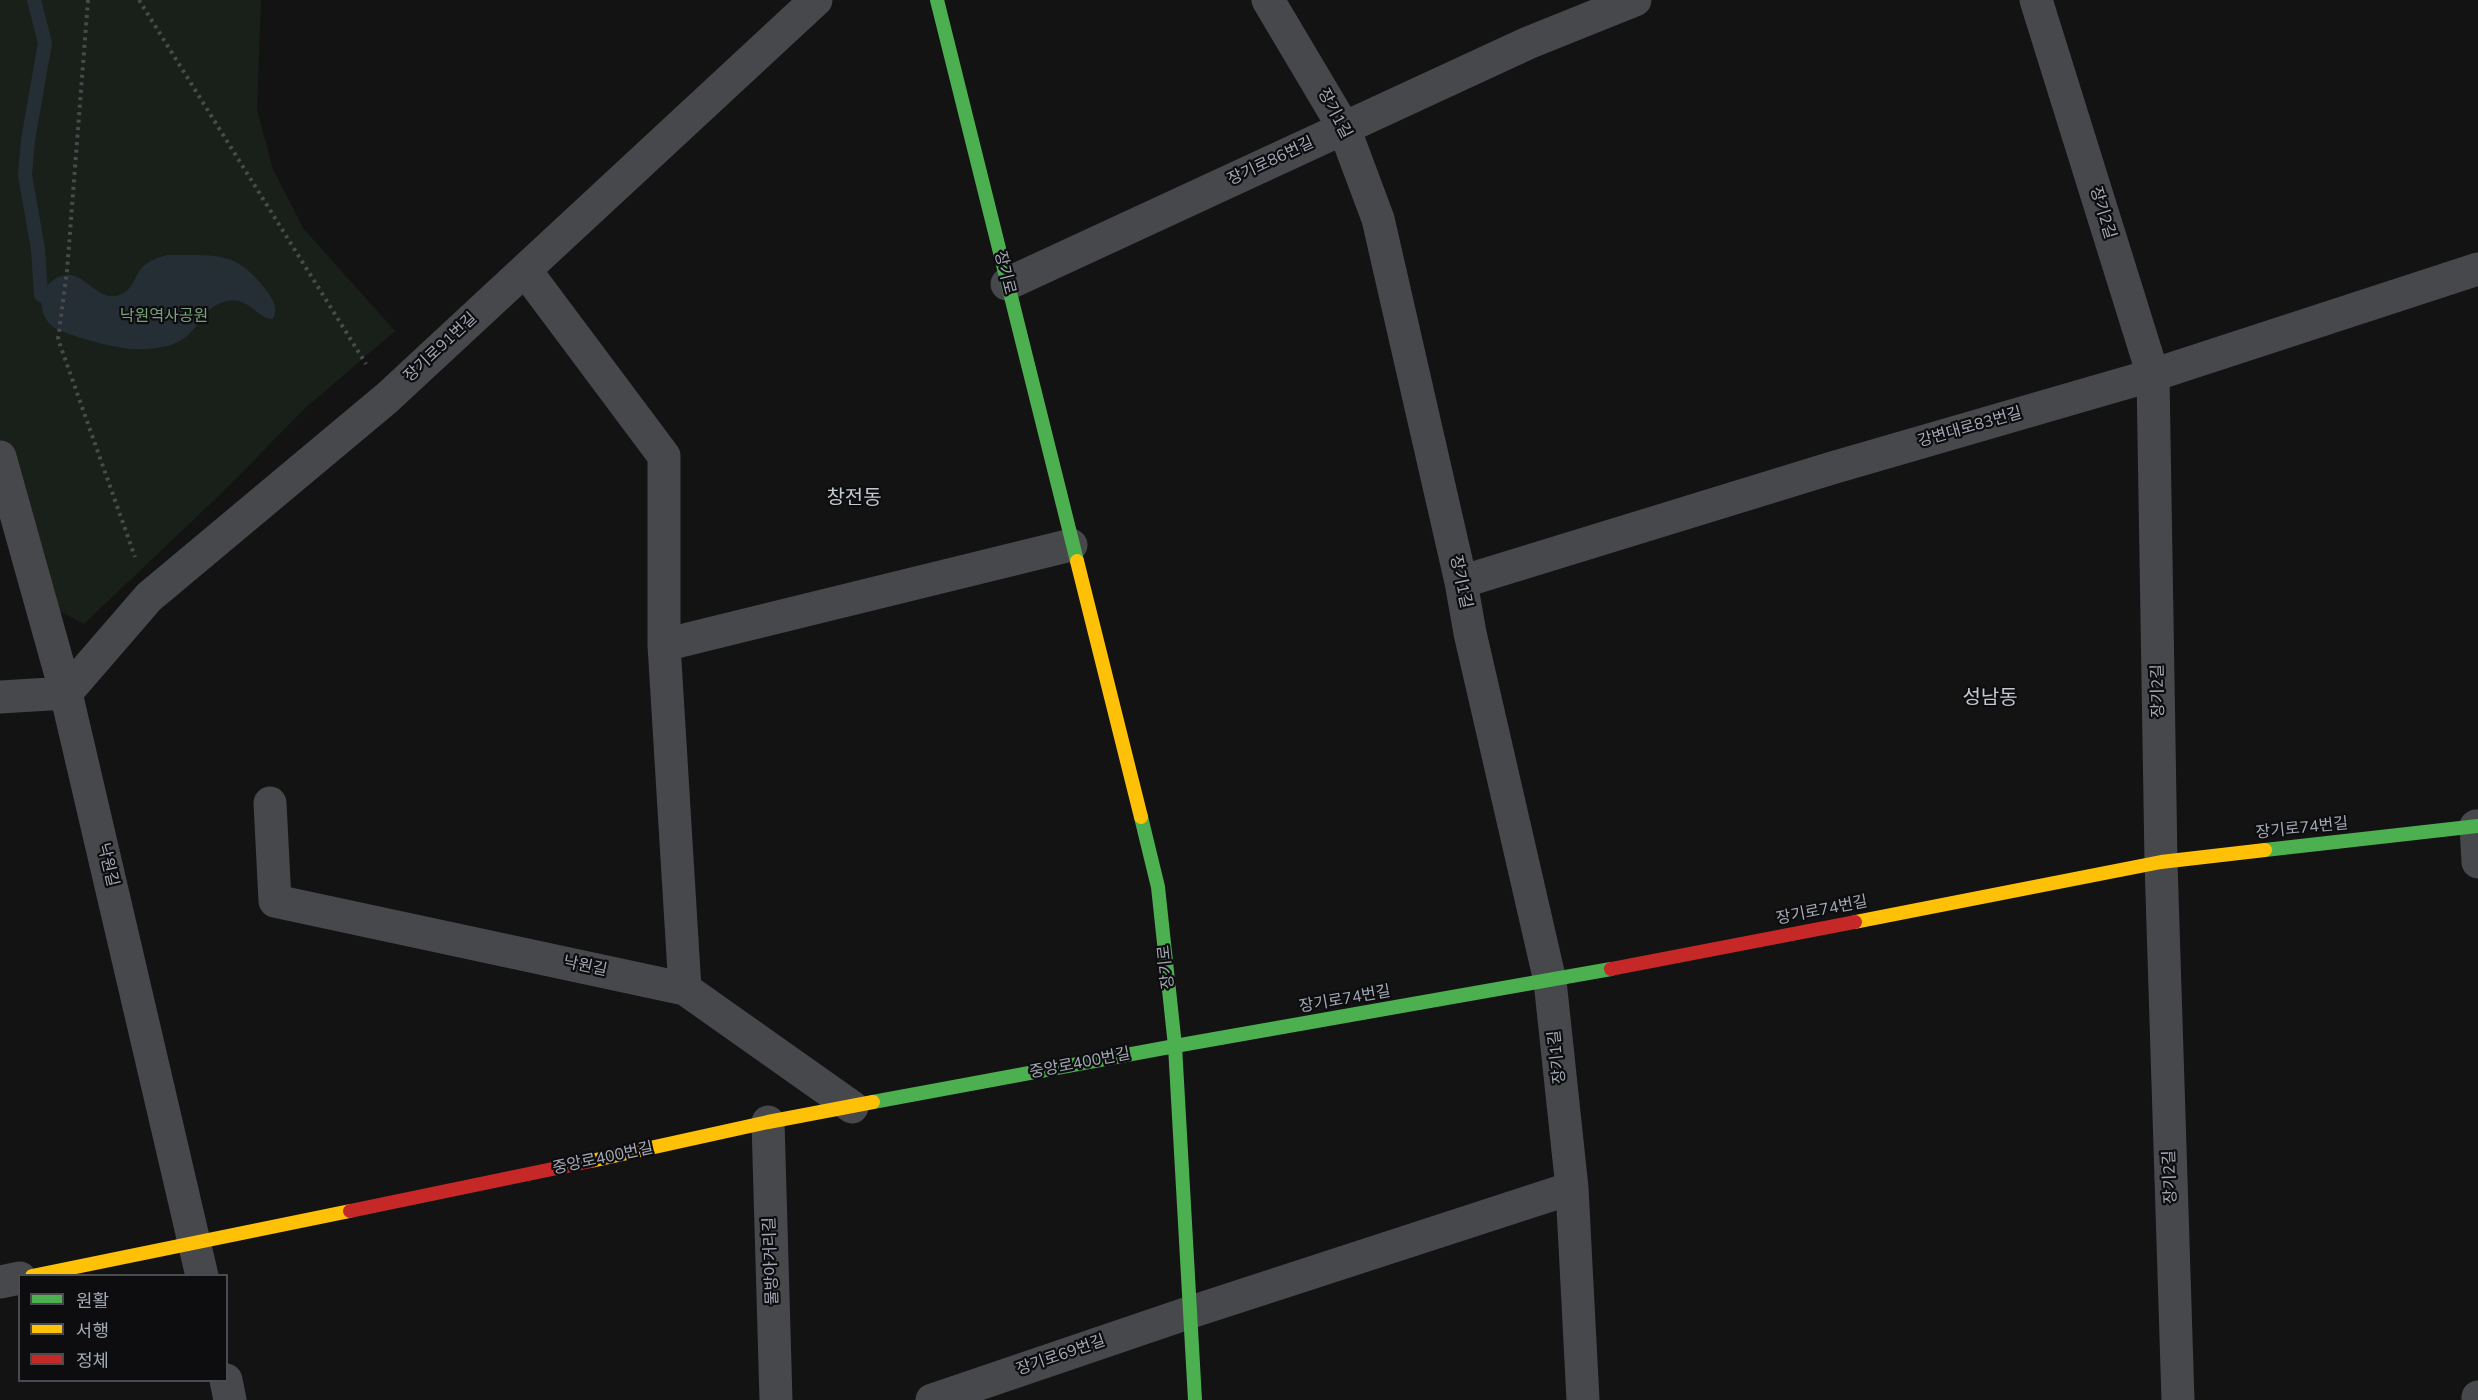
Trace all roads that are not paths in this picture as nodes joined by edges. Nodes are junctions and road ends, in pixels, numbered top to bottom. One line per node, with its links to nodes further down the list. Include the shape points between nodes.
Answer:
1 (816, 0): 8 (street, 장기로91번길)
2 (937, 0): 9 (street, 장기로)
3 (1268, 0): 6 (street, 장기1길)
4 (1635, 0): 6 (street, 장기로86번길, via 1528,43)
5 (2036, 0): 10 (street, 장기2길)
6 (1344, 128): 9 (street, 장기로86번길); 13 (street, 장기1길, via 1378,219)
7 (2478, 269): 10 (street, 강변대로83번길)
8 (525, 270): 14 (street, via 664,456); 15 (street, 장기로91번길, via 387,398 149,597)
9 (1007, 284): 12 (street, 장기로)
10 (2153, 375): 13 (street, 강변대로83번길); 19 (street, 장기2길)
11 (0, 457): 15 (street, 낙원길)
12 (1071, 545): 14 (street); 23 (street, 장기로, via 1158,887)
13 (1461, 582): 21 (street, 장기1길)
14 (664, 645): 22 (street)
15 (66, 693): 16 (street); 27 (street, 낙원길)
16 (0, 697)
17 (270, 803): 22 (street, 낙원길, via 275,901)
18 (2477, 826): 19 (street, 장기로74번길); 20 (street)
19 (2161, 862): 21 (street, 장기로74번길); 39 (street, 장기2길)
20 (2478, 862)
21 (1550, 981): 23 (street, 장기로74번길); 26 (street, 장기1길)
22 (685, 989): 24 (street, 낙원길)
23 (1175, 1046): 24 (street, 중앙로400번길); 32 (street, 장기로)
24 (852, 1107): 25 (street, 중앙로400번길)
25 (768, 1122): 27 (street, 중앙로400번길); 35 (street, 물방아거리길)
26 (1572, 1188): 32 (street); 38 (street, 장기1길)
27 (195, 1242): 28 (street, 중앙로400번길); 29 (street, 낙원길)
28 (37, 1274)
29 (202, 1274)
30 (18, 1278): 31 (street)
31 (0, 1282)
32 (1191, 1312): 36 (street, 장기로69번길); 37 (street, 장기로)
33 (226, 1382): 34 (street)
34 (230, 1400)
35 (776, 1400)
36 (932, 1400)
37 (1195, 1400)
38 (1583, 1400)
39 (2178, 1400)

